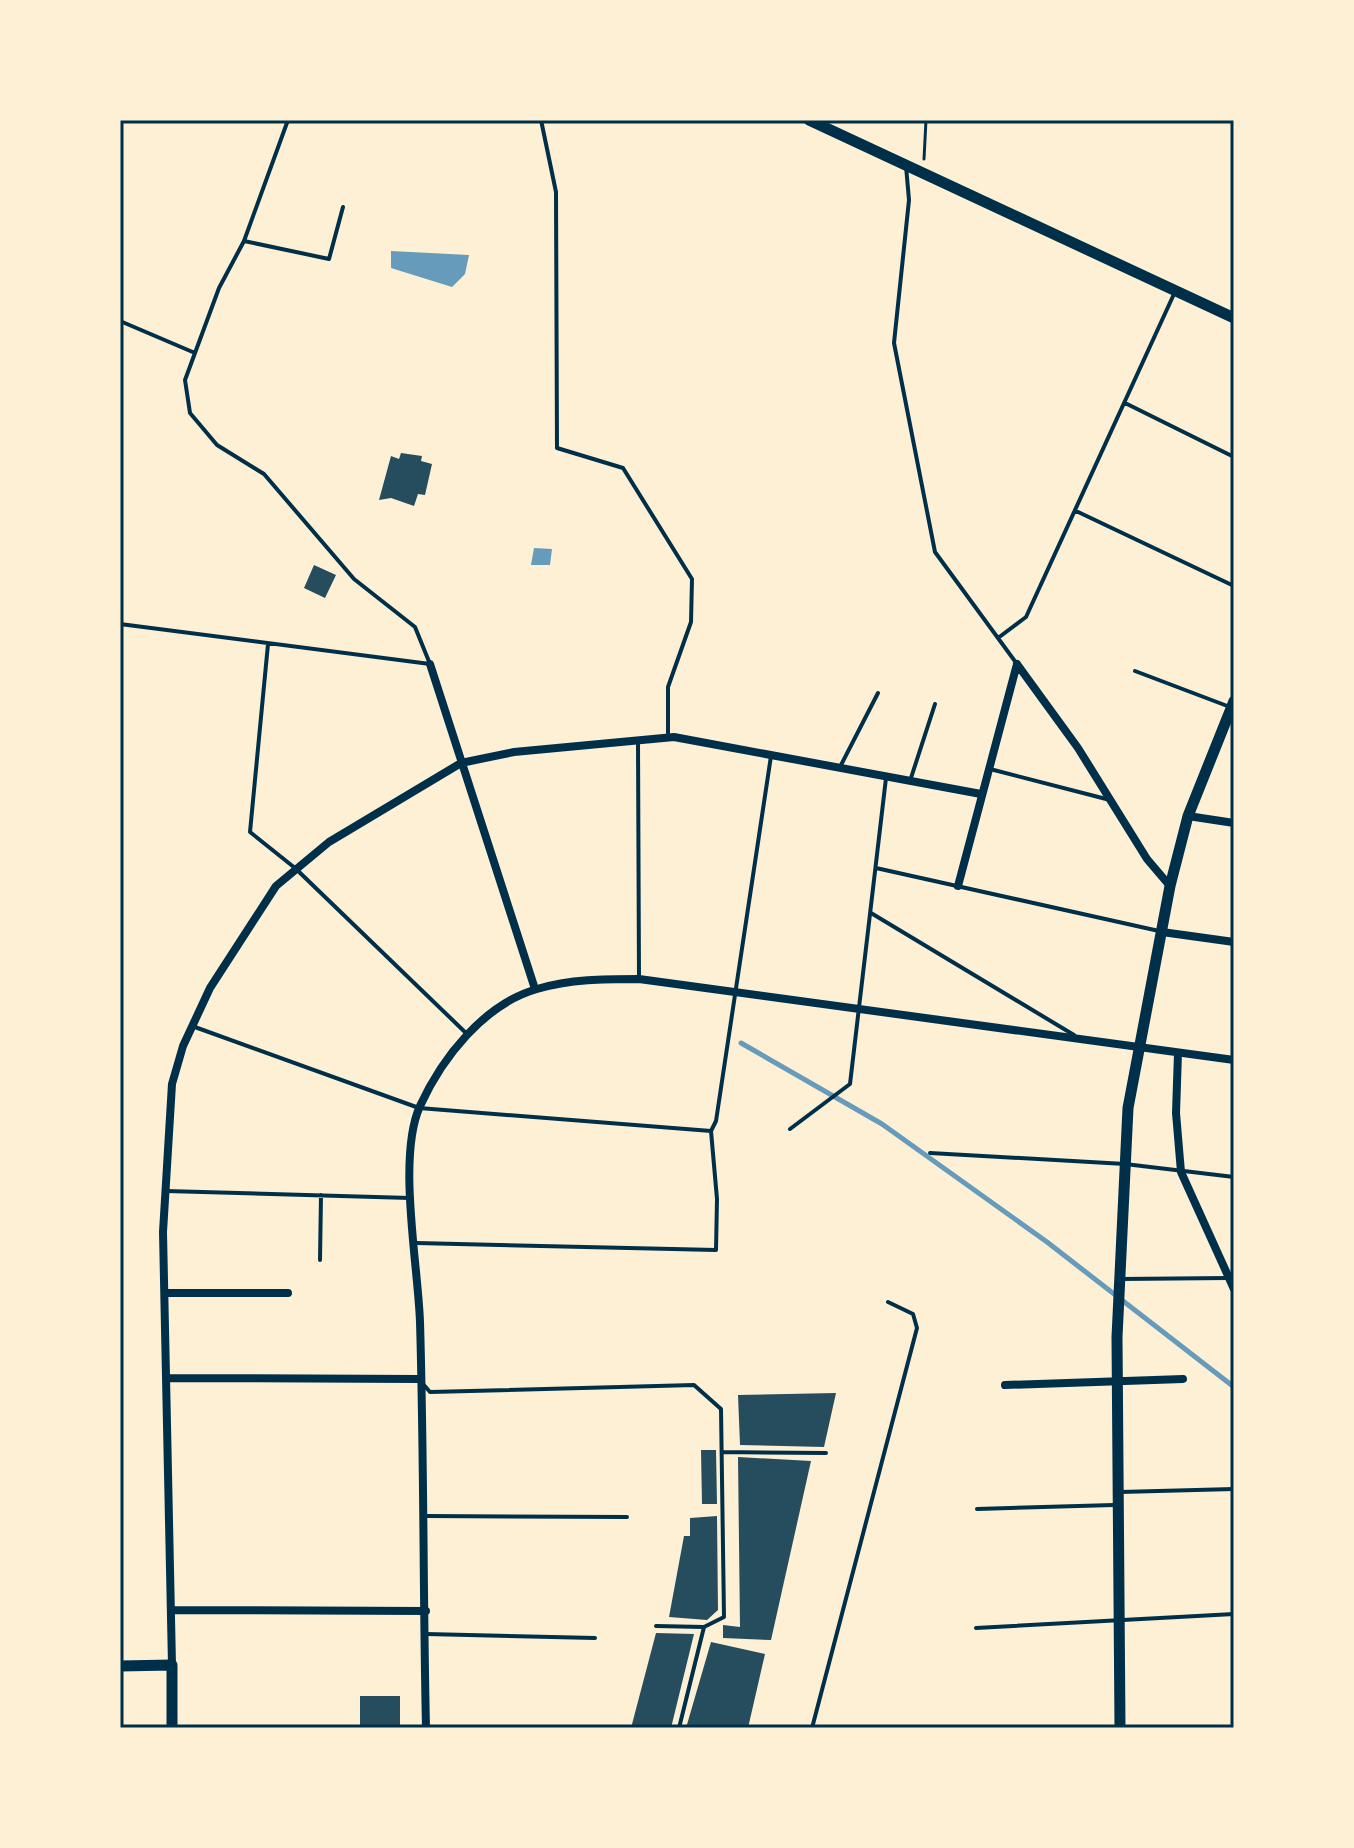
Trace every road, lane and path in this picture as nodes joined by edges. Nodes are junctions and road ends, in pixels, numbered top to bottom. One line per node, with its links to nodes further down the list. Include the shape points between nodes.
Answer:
1 (288, 120): 8 (lane)
2 (541, 120): 26 (lane, via 556,192 557,448 623,468 692,579 691,622 668,687)
3 (809, 120): 5 (street)
4 (926, 120): 6 (path)
5 (906, 164): 6 (street); 18 (lane, via 909,200 894,343 935,552)
6 (924, 170): 9 (street)
7 (343, 207): 8 (lane, via 329,259)
8 (244, 241): 12 (lane, via 219,288)
9 (1175, 292): 10 (street); 13 (lane)
10 (1234, 318)
11 (120, 321): 12 (lane)
12 (196, 353): 20 (lane, via 185,380 190,413 217,445 264,474 354,579 415,627)
13 (1125, 403): 14 (lane); 15 (lane)
14 (1234, 457)
15 (1076, 511): 16 (lane); 18 (lane, via 1026,617)
16 (1234, 586)
17 (120, 624): 19 (lane)
18 (998, 638): 21 (lane)
19 (268, 643): 20 (lane); 38 (lane, via 250,832)
20 (430, 664): 29 (street)
21 (1017, 664): 31 (street); 35 (street)
22 (1135, 671): 25 (lane)
23 (878, 693): 30 (lane)
24 (935, 704): 33 (lane)
25 (1233, 706): 36 (street)
26 (668, 737): 27 (street); 28 (street)
27 (638, 738): 29 (street); 45 (lane)
28 (771, 753): 30 (street); 47 (lane)
29 (461, 763): 38 (street); 46 (street)
30 (840, 767): 32 (street)
31 (988, 768): 34 (street); 35 (lane)
32 (887, 776): 33 (street); 39 (lane)
33 (910, 781): 34 (street)
34 (981, 794): 40 (street)
35 (1112, 800): 41 (street)
36 (1188, 816): 37 (street); 41 (street)
37 (1234, 823)
38 (295, 868): 49 (street, via 251,924); 50 (lane)
39 (876, 868): 40 (lane); 42 (lane)
40 (958, 886): 43 (lane)
41 (1170, 886): 43 (street)
42 (871, 913): 48 (lane); 51 (lane)
43 (1162, 932): 44 (street); 52 (street)
44 (1234, 942)
45 (639, 979): 46 (street, via 588,979); 47 (street)
46 (535, 989): 50 (street)
47 (733, 992): 48 (street); 57 (lane)
48 (861, 1009): 51 (street); 56 (lane, via 850,1084)
49 (192, 1026): 55 (lane); 62 (street, via 172,1084)
50 (467, 1034): 55 (street)
51 (1083, 1041): 52 (street)
52 (1137, 1049): 53 (street); 59 (street)
53 (1178, 1053): 54 (street); 60 (street)
54 (1234, 1060)
55 (419, 1108): 57 (lane); 64 (street, via 410,1139)
56 (790, 1129)
57 (711, 1131): 65 (lane, via 716,1250)
58 (930, 1153): 59 (lane)
59 (1125, 1164): 60 (lane); 68 (street)
60 (1181, 1172): 61 (lane); 67 (street)
61 (1234, 1177)
62 (165, 1191): 63 (lane); 70 (street)
63 (321, 1195): 64 (lane); 66 (lane)
64 (412, 1198): 65 (street)
65 (416, 1243): 74 (street)
66 (320, 1260)
67 (1228, 1278): 68 (lane); 69 (street)
68 (1118, 1284): 76 (street)
69 (1234, 1289)
70 (165, 1293): 71 (street); 73 (street)
71 (288, 1293)
72 (888, 1302): 99 (lane, via 913,1314 917,1328)
73 (167, 1378): 74 (street); 85 (street)
74 (419, 1379): 78 (lane, via 430,1392 694,1385 721,1409); 83 (street)
75 (1183, 1379): 76 (street)
76 (1117, 1382): 77 (street); 81 (street)
77 (1005, 1385)
78 (722, 1452): 79 (lane); 90 (lane, via 724,1617)
79 (826, 1453)
80 (1234, 1489): 81 (lane)
81 (1118, 1499): 82 (lane); 88 (street)
82 (977, 1509)
83 (423, 1516): 84 (lane); 86 (street)
84 (627, 1517)
85 (171, 1610): 86 (street); 94 (street)
86 (426, 1611): 92 (street)
87 (1234, 1614): 88 (lane)
88 (1118, 1619): 91 (lane); 100 (street)
89 (656, 1626): 90 (lane)
90 (704, 1627): 98 (lane)
91 (976, 1628)
92 (426, 1634): 93 (lane); 97 (street)
93 (595, 1638)
94 (172, 1665): 95 (street); 96 (street)
95 (120, 1666)
96 (172, 1728)
97 (426, 1728)
98 (679, 1728)
99 (812, 1728)
100 (1120, 1728)

